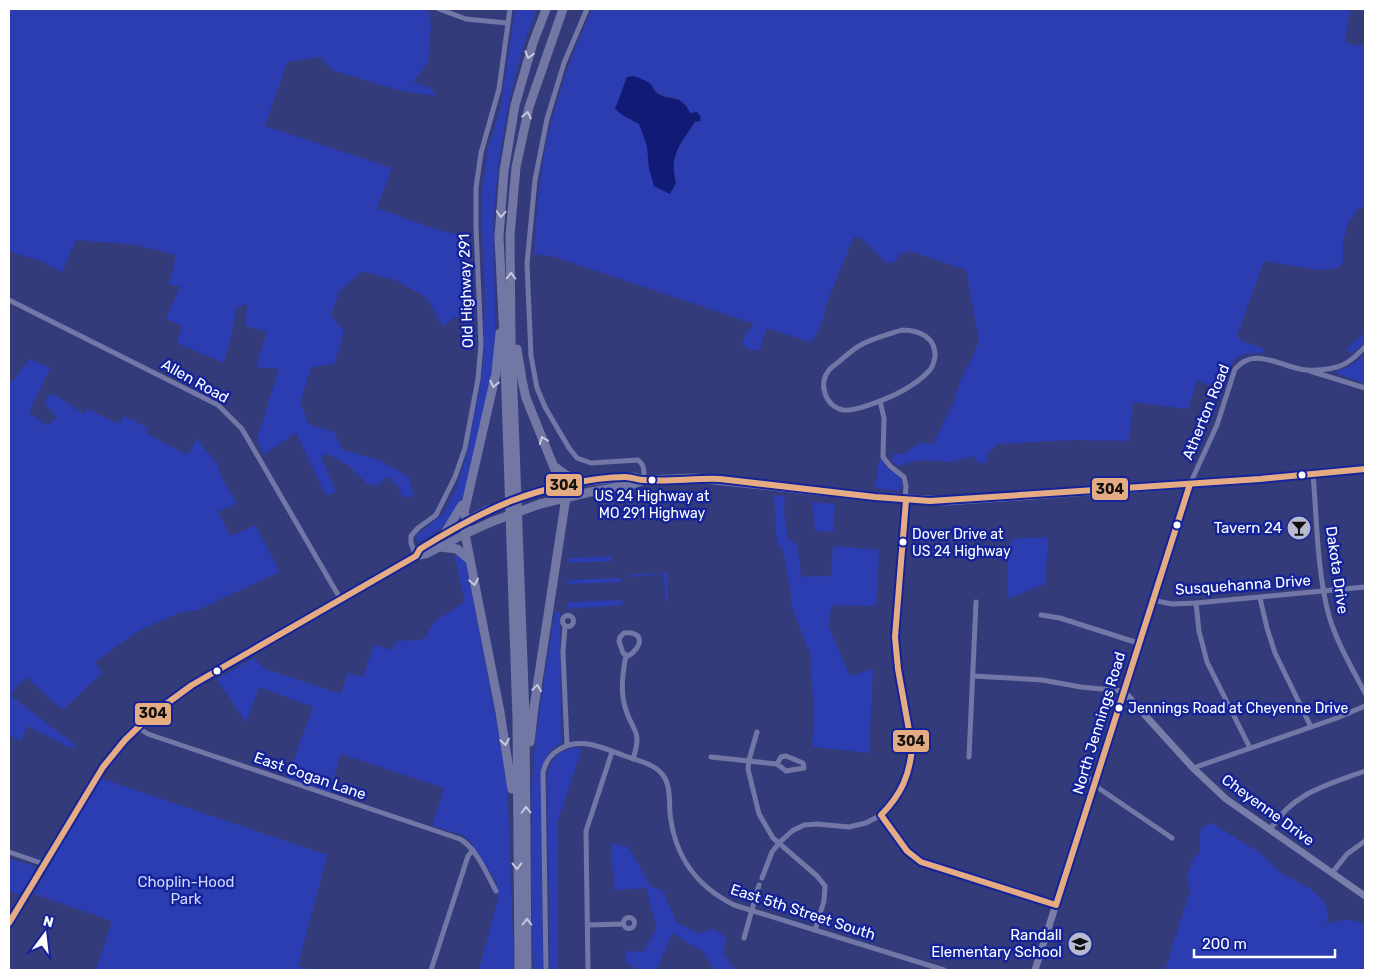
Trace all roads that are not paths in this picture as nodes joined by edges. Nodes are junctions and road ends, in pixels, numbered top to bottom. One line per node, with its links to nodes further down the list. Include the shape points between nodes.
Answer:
1 (438, 9): 6 (street, via 466,18)
2 (510, 9): 6 (street, Old Highway 291)
3 (546, 9): 9 (highway, one-way to 9, via 515,105 504,171 499,237)
4 (563, 9): 7 (highway, one-way to 4, via 510,235 516,167 529,106)
5 (587, 9): 17 (street, via 555,91 535,180 528,264 532,366 541,397 572,454 591,463 638,460 643,467)
6 (507, 23): 30 (street, Old Highway 291, via 499,89 476,188 481,344 476,389 465,448 453,481 436,515 411,536)
7 (511, 299): 14 (highway, one-way to 7, via 526,398); 62 (highway)
8 (9, 300): 35 (street, Allen Road, via 218,405 242,429)
9 (502, 318): 21 (highway, one-way to 21, via 496,374); 68 (highway, via 516,709)
10 (1365, 348): 11 (street, Atherton Road, via 1337,367)
11 (1307, 370): 12 (street); 19 (street, Atherton Road, via 1260,357 1249,358 1239,364 1217,425)
12 (1365, 388)
13 (880, 401): 13 (street, via 908,387 930,370 935,350 926,335 902,330 874,339 858,346 826,376 825,395 838,408 848,410); 24 (street, via 884,418 883,457 904,477)
14 (554, 466): 18 (highway); 20 (highway)
15 (1365, 469): 16 (highway)
16 (1313, 474): 19 (highway); 33 (street, Dakota Drive)
17 (644, 480): 18 (highway, via 626,477); 22 (highway); 24 (highway, via 720,479)
18 (580, 482): 20 (highway)
19 (1190, 484): 24 (highway, via 957,500); 36 (street, North Jennings Road)
20 (562, 485): 23 (highway); 26 (highway, bridge)
21 (468, 493): 26 (highway, via 464,512); 27 (highway)
22 (576, 495): 23 (highway); 25 (highway)
23 (566, 497): 25 (highway); 28 (highway, bridge)
24 (906, 500): 63 (street, via 895,637 912,757 902,792)
25 (564, 513): 62 (highway, one-way to 25, via 535,698)
26 (467, 520): 27 (main road); 28 (highway)
27 (445, 533): 30 (main road)
28 (465, 534): 29 (main road); 31 (highway)
29 (440, 547): 30 (main road); 31 (highway, via 457,549)
30 (416, 556): 35 (main road)
31 (470, 560): 68 (highway, one-way to 68, via 506,746)
32 (1365, 587): 33 (street, Susquehanna Drive)
33 (1324, 592): 34 (street, Susquehanna Drive); 45 (street, Dakota Drive, via 1337,638)
34 (1260, 598): 38 (street, Susquehanna Drive); 48 (street, via 1275,653)
35 (340, 600): 47 (main road, via 192,685)
36 (1152, 600): 38 (street, Susquehanna Drive, via 1172,604); 41 (street, North Jennings Road)
37 (976, 602): 43 (street)
38 (1196, 603): 51 (street, via 1207,662)
39 (1041, 615): 41 (street)
40 (565, 626): 50 (street, via 563,652)
41 (1138, 643): 44 (street, North Jennings Road)
42 (626, 655): 42 (street, via 633,653 640,643 640,639 631,633 624,633 619,640); 55 (street, via 622,690 625,708 638,739)
43 (973, 676): 44 (street, via 1042,680); 54 (street)
44 (1123, 691): 58 (street, Cheyenne Drive); 61 (street, North Jennings Road)
45 (1365, 693)
46 (1365, 706): 48 (street)
47 (138, 727): 69 (street, East Cogan Lane, via 148,734 460,838); 71 (main road, via 104,767)
48 (1311, 728): 51 (street)
49 (757, 732): 56 (street)
50 (568, 745): 52 (street, via 592,744); 87 (street, via 548,759 543,772)
51 (1250, 748): 58 (street)
52 (612, 752): 55 (street); 80 (street, via 586,831)
53 (711, 757): 56 (street)
54 (969, 757)
55 (633, 759): 78 (street, East 5th Street South, via 655,767 665,778 673,836 694,875 719,898)
56 (748, 760): 57 (street); 67 (street, via 759,814)
57 (777, 764): 57 (street, via 781,757 786,756 803,763 804,768 786,771)
58 (1193, 768): 64 (street, Cheyenne Drive, via 1226,799)
59 (1365, 772): 64 (street, via 1302,796 1283,811)
60 (1088, 777): 61 (street)
61 (1094, 785): 65 (street); 77 (street, North Jennings Road)
62 (526, 788): 86 (highway, one-way to 62)
63 (881, 816): 67 (street, via 849,826 804,825); 77 (street, via 907,850 921,862)
64 (1270, 830): 72 (street, Cheyenne Drive)
65 (1172, 838)
66 (1365, 841): 72 (street, via 1347,854)
67 (778, 843): 73 (street, via 767,861); 82 (street, via 825,886)
68 (516, 844): 85 (highway, one-way to 85)
69 (472, 850): 75 (street); 84 (street)
70 (9, 852): 71 (street)
71 (44, 864): 79 (main road)
72 (1332, 873): 76 (street, Cheyenne Drive)
73 (762, 878)
74 (759, 885): 78 (street)
75 (496, 891)
76 (1365, 896)
77 (1056, 905): 90 (street, North Jennings Road)
78 (751, 910): 82 (street, East 5th Street South); 83 (street)
79 (9, 923)
80 (588, 924): 81 (street); 88 (street)
81 (623, 924)
82 (815, 930): 89 (street, East 5th Street South)
83 (744, 938)
84 (431, 970)
85 (518, 970)
86 (527, 970)
87 (546, 970)
88 (588, 970)
89 (944, 970)
90 (1035, 970)

